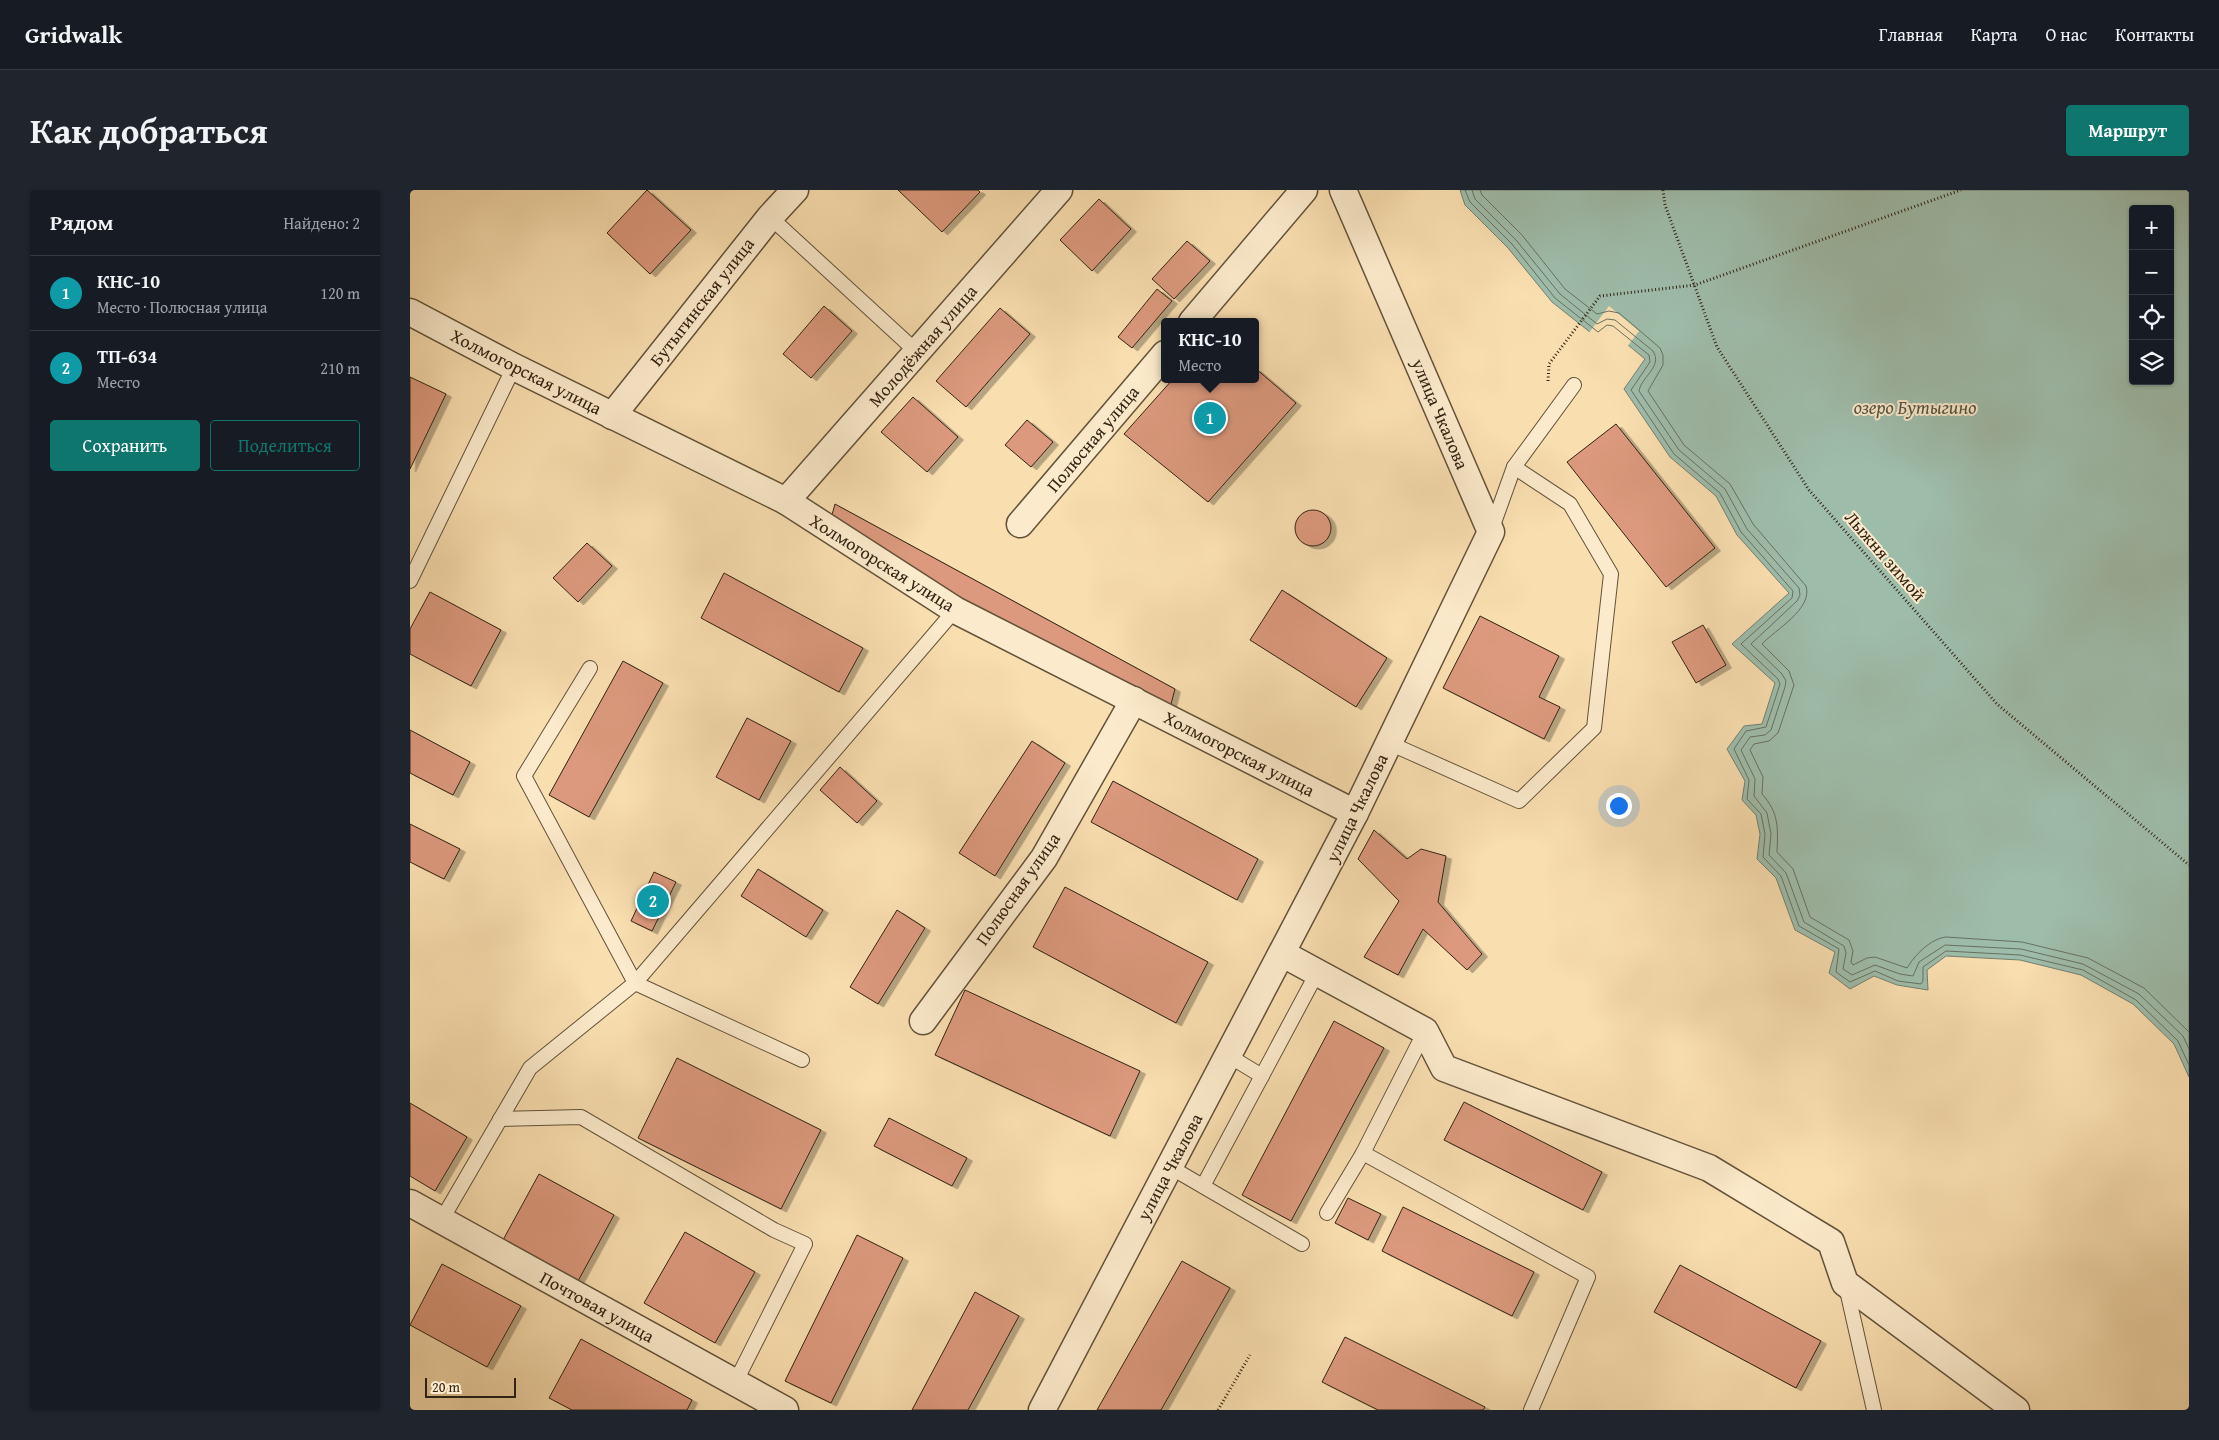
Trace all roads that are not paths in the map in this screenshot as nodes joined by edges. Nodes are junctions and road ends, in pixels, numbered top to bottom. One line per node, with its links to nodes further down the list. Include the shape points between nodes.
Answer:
1 (795, 190): 5 (street, Бутыгинская улица)
2 (1059, 190): 8 (street, Молодёжная улица)
3 (1304, 190): 7 (street)
4 (1343, 190): 16 (street, улица Чкалова)
5 (770, 217): 8 (lane); 12 (street, Бутыгинская улица)
6 (410, 312): 10 (street, Холмогорская улица)
7 (1195, 318)
8 (917, 352): 14 (street, Молодёжная улица)
9 (1161, 359): 15 (street, Полюсная улица)
10 (514, 367): 12 (street, Холмогорская улица); 17 (lane)
11 (1574, 385): 13 (lane)
12 (612, 416): 14 (street, Холмогорская улица)
13 (1514, 467): 16 (lane); 21 (lane, via 1570,504 1611,574 1594,728 1519,801)
14 (786, 502): 18 (street, Холмогорская улица)
15 (1020, 524)
16 (1491, 532): 21 (street, улица Чкалова)
17 (410, 582)
18 (955, 610): 20 (street, Холмогорская улица); 25 (lane)
19 (590, 668): 25 (lane, via 524,776)
20 (1134, 700): 22 (street, Холмогорская улица); 26 (street, Полюсная улица, via 1044,858)
21 (1389, 743): 22 (street, улица Чкалова)
22 (1355, 813): 23 (street, улица Чкалова)
23 (1283, 954): 24 (street); 28 (street, улица Чкалова)
24 (1317, 973): 27 (street); 30 (lane)
25 (635, 983): 29 (lane); 31 (lane, via 530,1068)
26 (923, 1021)
27 (1425, 1031): 32 (lane); 39 (street, via 1444,1068 1709,1168 1832,1242)
28 (1228, 1056): 30 (lane); 33 (street, улица Чкалова)
29 (802, 1060)
30 (1262, 1076): 34 (lane)
31 (500, 1119): 37 (lane); 40 (lane, via 581,1116 774,1230 805,1244)
32 (1363, 1153): 36 (lane); 43 (lane, via 1588,1277)
33 (1170, 1167): 34 (lane); 42 (street, улица Чкалова)
34 (1203, 1186): 38 (lane)
35 (410, 1203): 37 (street, Почтовая улица)
36 (1327, 1213)
37 (441, 1221): 40 (street, Почтовая улица)
38 (1302, 1244)
39 (1845, 1283): 44 (lane); 45 (street)
40 (736, 1383): 41 (street, Почтовая улица)
41 (785, 1410)
42 (1042, 1410)
43 (1531, 1410)
44 (1874, 1410)
45 (2016, 1410)

